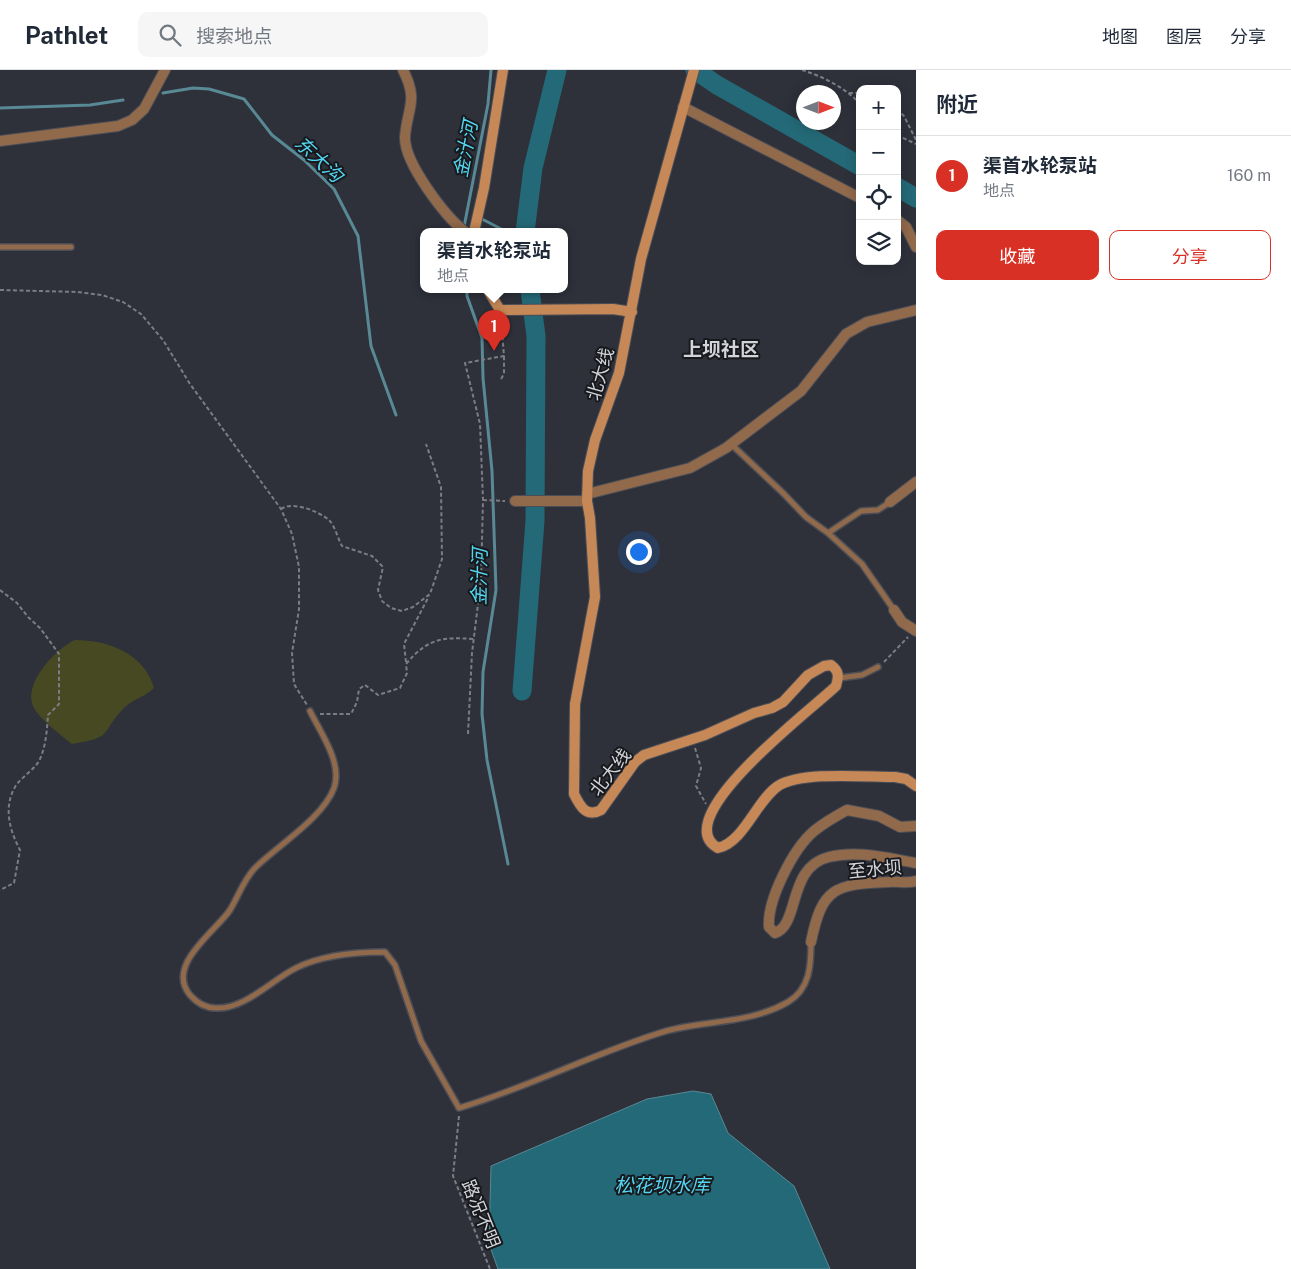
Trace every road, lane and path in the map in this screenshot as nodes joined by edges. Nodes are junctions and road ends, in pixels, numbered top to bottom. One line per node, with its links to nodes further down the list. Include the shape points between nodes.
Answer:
1 (165, 70): 13 (street, via 144,110 132,120 118,126)
2 (403, 70): 17 (street, via 411,88 411,110 405,137 408,157)
3 (503, 70): 18 (street, via 484,188)
4 (694, 70): 9 (street, 北大线)
5 (802, 70): 6 (path, via 819,75)
6 (846, 93): 7 (path); 8 (path)
7 (856, 94)
8 (856, 101)
9 (684, 105): 15 (street); 26 (street, 北大线, via 641,259)
10 (901, 113): 12 (path)
11 (901, 137): 14 (path)
12 (916, 140)
13 (0, 141)
14 (916, 144)
15 (856, 196)
16 (901, 223): 19 (street)
17 (460, 228)
18 (474, 228)
19 (916, 246)
20 (0, 247): 21 (lane)
21 (71, 247)
22 (0, 290): 37 (path, via 102,295 123,302 141,314 163,340 211,414)
23 (490, 293): 24 (street)
24 (500, 310): 26 (street, via 613,309); 27 (path)
25 (916, 310): 30 (street, via 867,322 846,334 801,391)
26 (632, 312): 32 (street, 北大线, via 620,373 595,440 588,471)
27 (504, 356): 28 (path); 33 (path, via 465,362 480,424)
28 (501, 379)
29 (426, 444): 40 (path, via 441,487 442,559)
30 (731, 444): 32 (street, via 690,468); 38 (lane, via 806,517)
31 (916, 482): 36 (street)
32 (587, 497): 35 (street, via 565,501); 49 (street, 北大线, via 595,597 575,704 574,794 579,805 594,814 601,810 635,762 644,755)
33 (482, 500): 34 (path); 43 (path, via 482,580)
34 (497, 500)
35 (515, 501)
36 (890, 502): 38 (lane, via 878,510 861,511)
37 (281, 509): 40 (path, via 298,504 329,521 342,546 372,556 383,567 378,590 382,601 391,608 402,611); 47 (path, via 292,534 299,566 299,609 292,654 294,684)
38 (828, 533): 41 (lane, via 862,564)
39 (0, 590): 55 (path, via 17,603 51,640 59,654 58,704 48,715 39,761 15,786 10,803 8,820 20,850 14,883)
40 (430, 594): 44 (path, via 404,644)
41 (894, 610): 42 (street, via 902,622)
42 (915, 630): 45 (path)
43 (474, 638): 44 (path, via 446,637 419,648); 48 (path)
44 (406, 664): 47 (path, via 407,673 400,688 378,695 365,685 359,688 351,714 324,715)
45 (878, 667): 46 (lane, via 862,675)
46 (839, 678): 49 (street, 北大线, via 831,665 824,666 808,675 783,702); 51 (street, via 830,692 754,756)
47 (310, 711): 57 (lane, via 334,761 335,786 330,797 298,832 254,869 229,912 197,945 186,967 187,991 195,1001 219,1009 250,999 297,968 345,955 385,952 395,965 421,1041)
48 (468, 734)
49 (692, 739): 51 (path, via 701,768 696,786)
50 (916, 786): 51 (street, via 895,777 793,780 778,786 733,841 718,848 711,844 708,836)
51 (711, 813)
52 (916, 826): 53 (street, via 900,827 879,816 847,810 814,831 784,873 772,904 769,928 775,933 783,930 788,923 796,890 814,864 828,857 867,854)
53 (916, 863)
54 (916, 881): 56 (street, 至水坝, via 868,883 834,891 822,903)
55 (0, 890)
56 (811, 942): 57 (lane, via 811,970 804,987 788,1002 745,1019 667,1031)
57 (459, 1108): 58 (path, 路况不明, via 453,1176)
58 (490, 1269)

